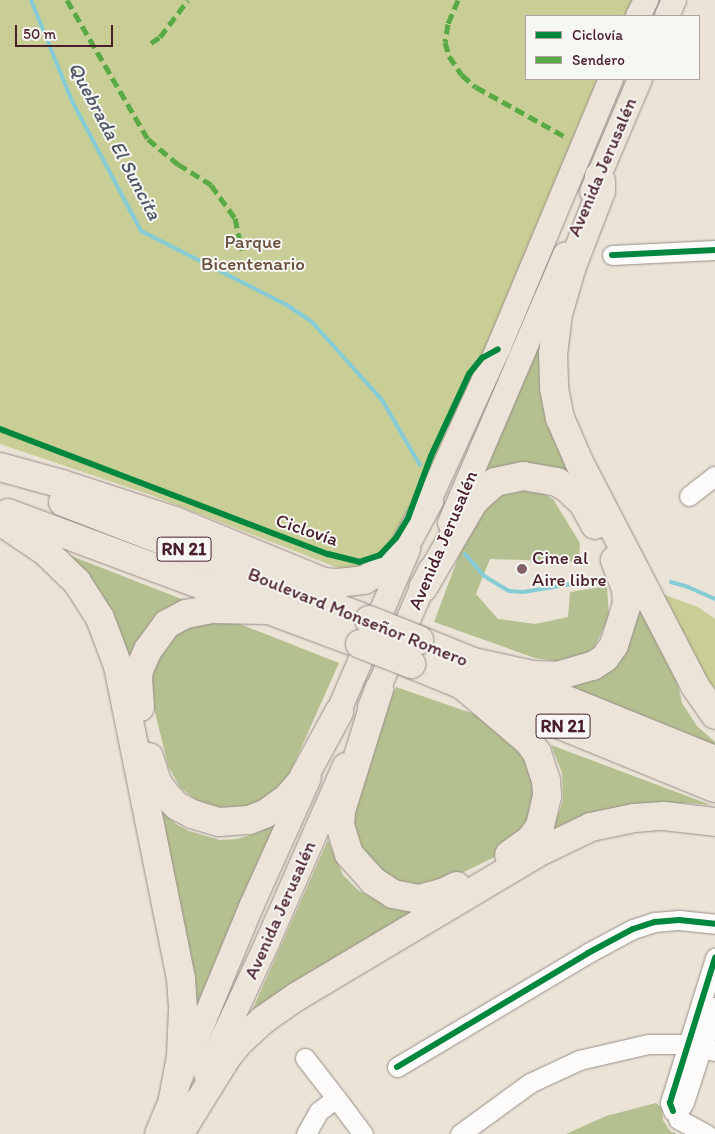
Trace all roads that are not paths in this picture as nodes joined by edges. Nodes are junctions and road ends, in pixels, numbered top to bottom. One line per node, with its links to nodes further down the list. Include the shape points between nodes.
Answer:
1 (646, 0): 3 (main road)
2 (674, 0): 4 (main road)
3 (638, 15)
4 (667, 15)
5 (611, 80): 14 (main road, Avenida Jerusalén, via 498,349)
6 (640, 80): 7 (main road, Avenida Jerusalén)
7 (599, 176): 17 (main road, Avenida Jerusalén); 23 (highway, via 602,182 600,191 558,314 553,353 554,388 560,418 579,462 695,686)
8 (715, 250): 9 (street)
9 (612, 255)
10 (0, 466): 14 (highway, via 175,521 324,582 364,580 386,568 403,549)
11 (0, 476): 19 (highway, Boulevard Monseñor Romero / RN 21)
12 (715, 476): 13 (street)
13 (689, 496)
14 (429, 501): 22 (main road, Avenida Jerusalén)
15 (0, 510): 18 (highway, Boulevard Monseñor Romero / RN 21)
16 (0, 522): 33 (highway, via 46,552 77,582 100,618 118,666 181,979 181,1056)
17 (422, 588): 20 (highway, via 474,501 495,482 523,476 545,479 567,488 583,503 621,571 627,604 622,623 614,646 593,666 557,676); 21 (main road, Avenida Jerusalén)
18 (265, 610): 19 (highway, Boulevard Monseñor Romero / RN 21); 22 (highway, via 223,608 186,614 167,624 148,650 139,670 139,697 151,766 166,795 192,814 219,822 249,820 265,814 288,797 301,782)
19 (364, 632): 20 (highway, Boulevard Monseñor Romero / RN 21, bridge)
20 (464, 672): 21 (highway, via 536,753 546,780 544,813 531,839 519,849 445,892 419,899 393,894 373,881 349,854 340,825 346,792); 24 (highway, Boulevard Monseñor Romero / RN 21); 25 (highway, Boulevard Monseñor Romero / RN 21)
21 (379, 689): 36 (main road, Avenida Jerusalén)
22 (339, 712): 33 (main road, Avenida Jerusalén, via 251,907)
23 (715, 715)
24 (715, 760)
25 (715, 788)
26 (715, 822): 36 (highway, via 664,816 634,818 591,827 543,850 263,1020 227,1057)
27 (715, 924): 32 (street, via 679,920 655,922 633,930 588,953)
28 (715, 958): 30 (street)
29 (715, 1007): 30 (street)
30 (701, 1048): 39 (street, via 648,1044 579,1060 530,1083); 40 (street, via 670,1103 676,1114)
31 (305, 1058): 34 (street)
32 (397, 1067)
33 (173, 1098): 35 (main road, Avenida Jerusalén)
34 (336, 1098): 37 (street, via 319,1110); 38 (street)
35 (157, 1134)
36 (178, 1134)
37 (306, 1134)
38 (363, 1134)
39 (460, 1134)
40 (706, 1134)

